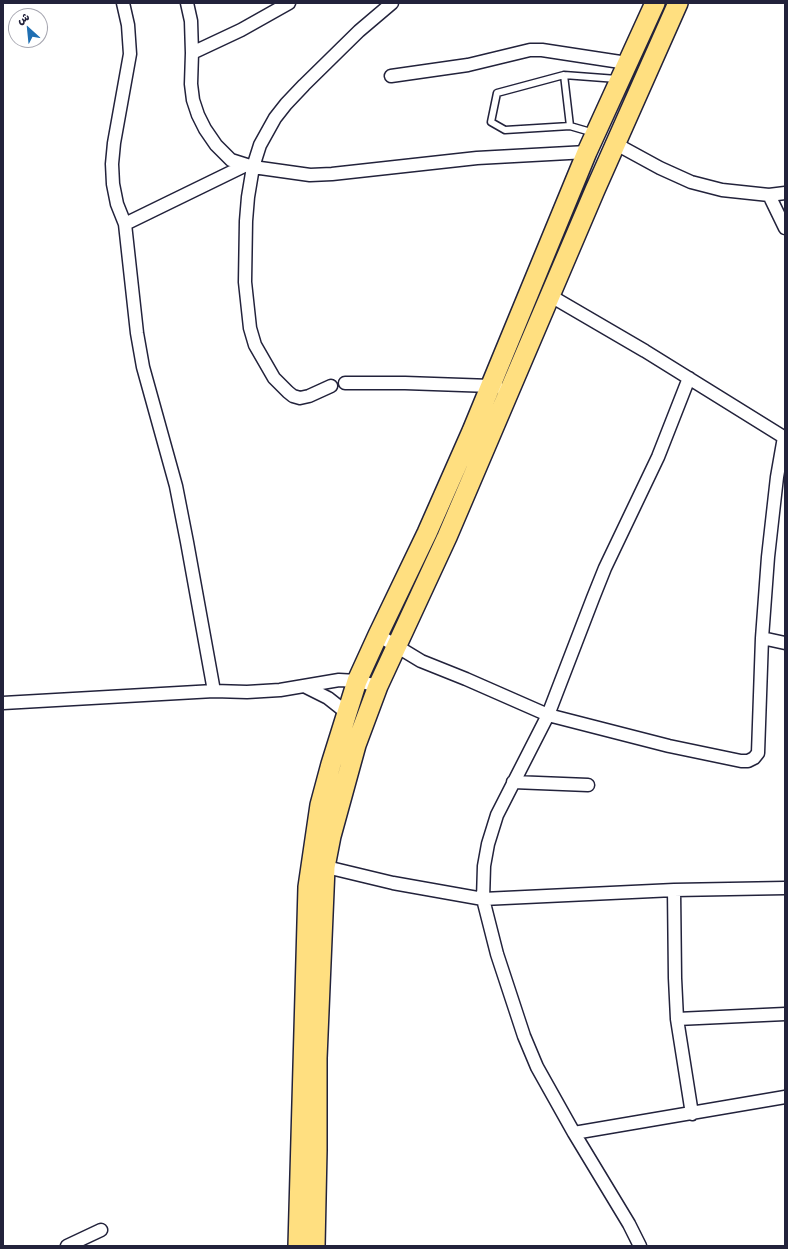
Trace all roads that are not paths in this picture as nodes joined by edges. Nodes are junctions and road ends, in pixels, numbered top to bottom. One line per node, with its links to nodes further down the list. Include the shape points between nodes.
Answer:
1 (123, 3): 18 (street, via 130,54 112,164 117,204)
2 (187, 3): 7 (street, via 191,21)
3 (288, 3): 7 (street, via 241,30)
4 (392, 3): 15 (street, via 359,31 286,104 268,130)
5 (655, 3): 8 (main road)
6 (678, 3): 13 (main road)
7 (192, 53): 15 (street, via 193,100 205,129 230,160)
8 (624, 72): 9 (lane); 10 (street, via 542,50 530,50 468,65); 12 (main road)
9 (564, 75): 11 (lane); 11 (lane, via 497,93 491,122 505,130)
10 (391, 76)
11 (570, 126): 12 (lane)
12 (596, 133): 14 (main road)
13 (616, 144): 17 (street, via 691,182 722,190); 20 (main road)
14 (587, 152): 15 (street, via 477,158 310,175); 24 (main road)
15 (250, 166): 18 (street); 23 (street, via 245,282 250,328 255,344 274,378 293,396 309,396)
16 (785, 193): 17 (street)
17 (769, 195): 19 (street)
18 (125, 224): 34 (street, via 143,367 176,486)
19 (785, 228)
20 (549, 295): 21 (street); 25 (main road)
21 (689, 378): 26 (street); 37 (street, via 658,457 605,568)
22 (345, 383): 24 (street)
23 (331, 386)
24 (491, 386): 25 (street); 27 (main road, via 427,533)
25 (510, 391): 30 (main road, via 447,537)
26 (784, 438): 28 (street, via 768,557)
27 (378, 635): 30 (street); 31 (main road)
28 (762, 638): 29 (street); 37 (street, via 758,753 748,761 669,746)
29 (785, 643)
30 (396, 645): 33 (main road); 37 (street, via 421,661)
31 (357, 681): 32 (street, via 339,680); 33 (street); 36 (main road)
32 (304, 686): 34 (street, via 273,691); 36 (street, via 328,698)
33 (378, 686): 40 (main road, via 356,745 333,829)
34 (214, 691): 35 (street)
35 (3, 703)
36 (347, 713): 40 (main road, via 320,805)
37 (548, 715): 38 (street)
38 (513, 782): 39 (street); 43 (street, via 497,815 488,844)
39 (588, 785)
40 (318, 865): 43 (street); 51 (main road, via 308,887); 52 (main road)
41 (785, 888): 42 (street)
42 (674, 890): 43 (street); 45 (street)
43 (483, 898): 48 (street, via 497,954 524,1036 537,1067)
44 (785, 1014): 45 (street)
45 (677, 1019): 47 (street)
46 (785, 1097): 47 (street)
47 (692, 1114): 48 (street)
48 (574, 1133): 53 (street)
49 (101, 1230): 50 (street)
50 (67, 1246)
51 (298, 1246)
52 (315, 1246)
53 (640, 1246)

